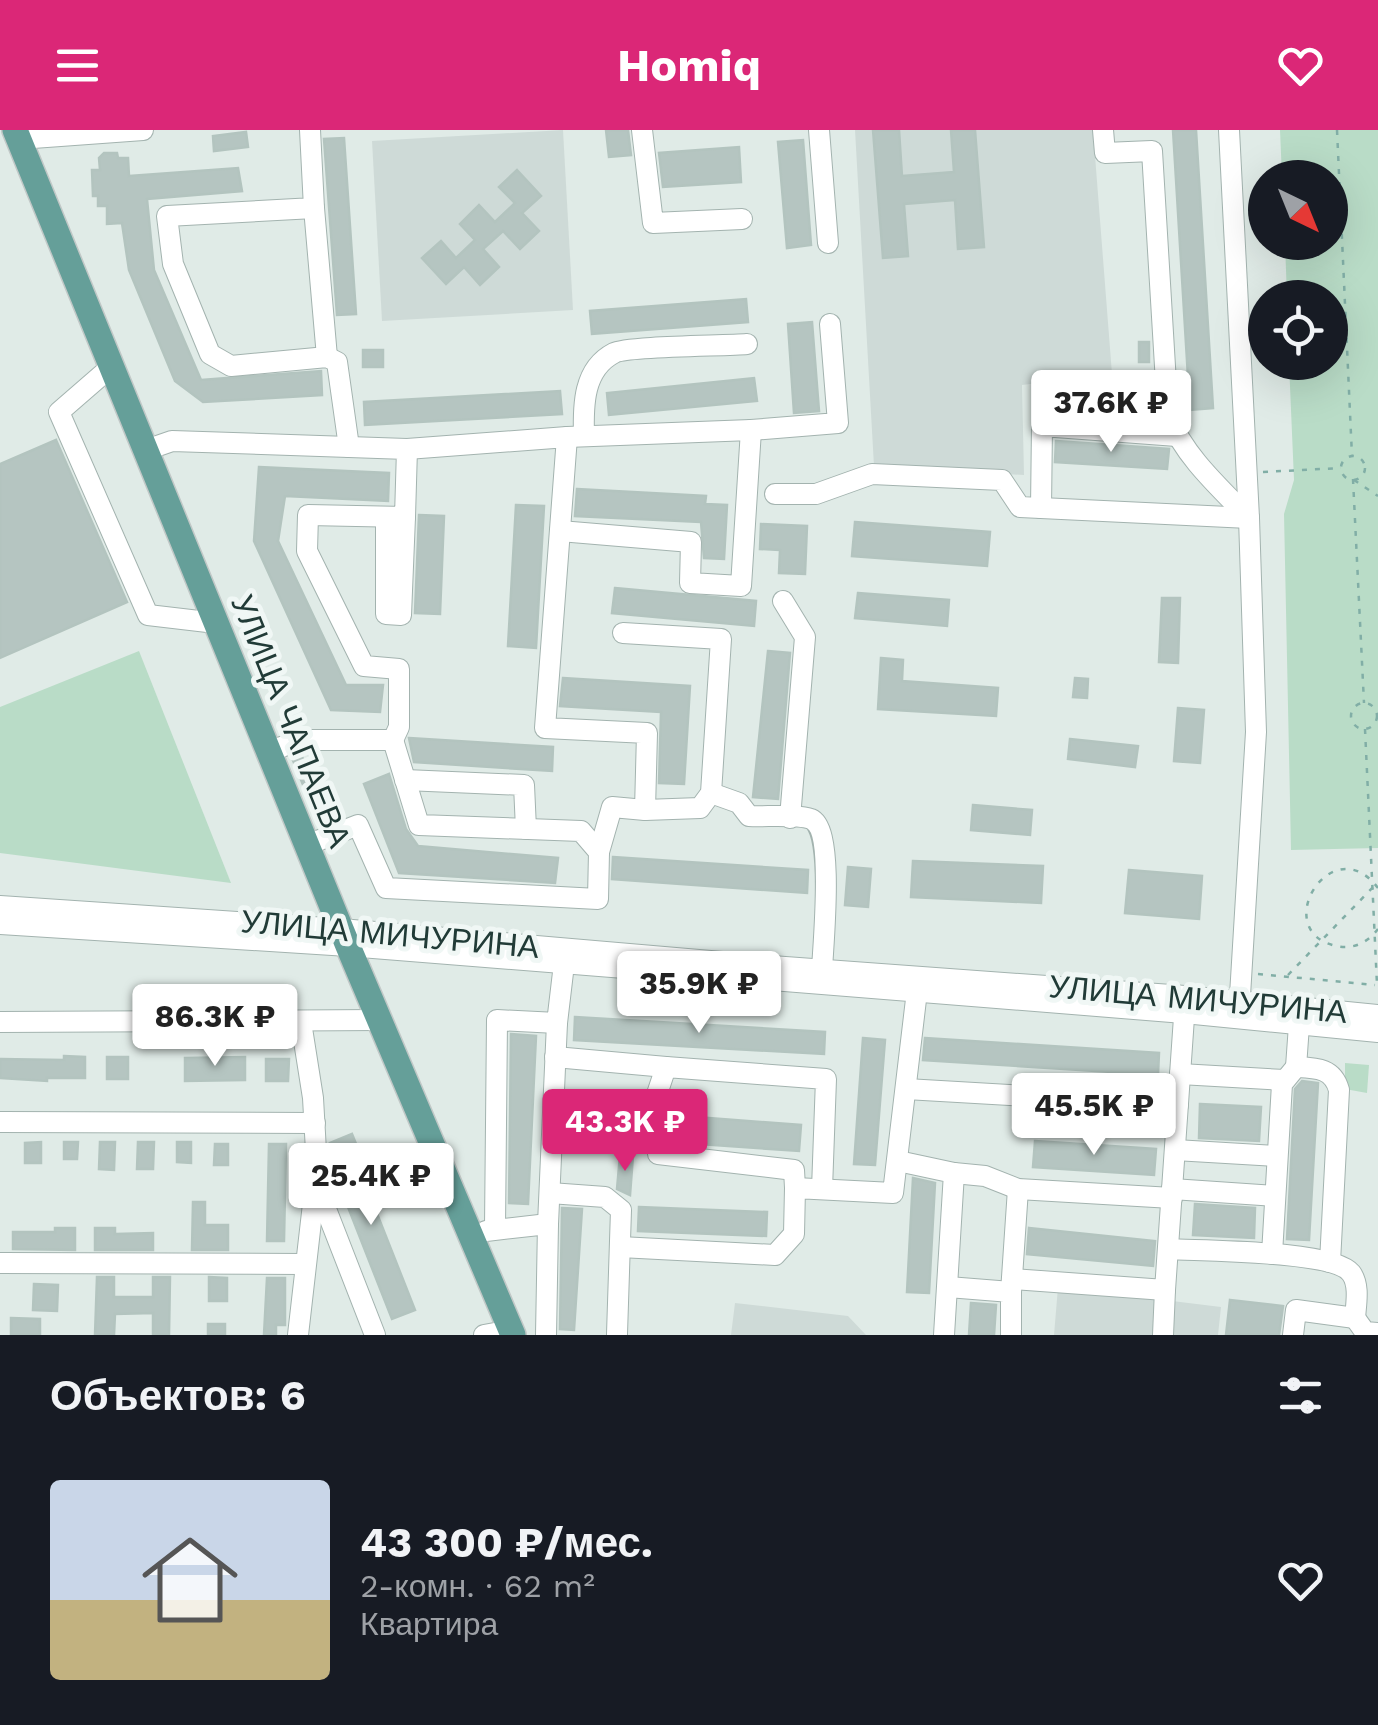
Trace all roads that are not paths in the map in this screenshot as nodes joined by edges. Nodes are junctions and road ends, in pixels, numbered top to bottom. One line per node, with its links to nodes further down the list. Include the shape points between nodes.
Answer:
1 (143, 130): 7 (street)
2 (310, 130): 8 (street)
3 (642, 130): 9 (street, via 652,223)
4 (819, 130): 10 (street)
5 (1104, 130): 17 (street, via 1105,154 1152,150 1168,416)
6 (1229, 130): 23 (street)
7 (17, 135): 14 (main road, УЛИЦА ЧАПАЕВА)
8 (314, 208): 13 (street); 13 (street, via 167,216 173,264 210,354 231,366)
9 (742, 219)
10 (828, 244)
11 (830, 324): 15 (street, via 838,423)
12 (747, 344): 16 (street, via 616,352 596,370)
13 (328, 357): 18 (street, via 337,362)
14 (112, 366): 20 (main road, УЛИЦА ЧАПАЕВА); 26 (street, via 59,412 148,615)
15 (751, 430): 16 (street); 24 (street, via 741,586 690,583 691,542)
16 (575, 436): 19 (street); 24 (street)
17 (1177, 436): 22 (street, via 1042,426); 23 (street)
18 (349, 447): 19 (street); 20 (street, via 172,441)
19 (407, 449): 28 (street, via 395,517 308,515 307,551 364,666 399,669 400,727)
20 (146, 450): 26 (main road, УЛИЦА ЧАПАЕВА)
21 (775, 494): 22 (street, via 816,494 872,474 1002,480 1020,507)
22 (1041, 508): 23 (street)
23 (1249, 518): 44 (street, via 1256,732)
24 (560, 531): 32 (street, via 545,728 647,733)
25 (783, 602): 33 (street, via 805,637)
26 (216, 623): 29 (main road, УЛИЦА ЧАПАЕВА)
27 (623, 633): 31 (street, via 721,639)
28 (393, 740): 29 (street, via 299,740); 30 (street)
29 (269, 752): 35 (main road, УЛИЦА ЧАПАЕВА)
30 (406, 780): 34 (street, via 420,825); 34 (street, via 524,785)
31 (711, 793): 32 (street, via 700,808); 33 (street, via 739,803 749,816)
32 (645, 810): 36 (street, via 612,807)
33 (790, 818): 41 (street, via 810,819 824,840)
34 (526, 829): 36 (street, via 580,831)
35 (307, 845): 36 (street, via 358,824 386,888 598,898); 39 (main road, УЛИЦА ЧАПАЕВА)
36 (599, 852)
37 (0, 906): 39 (street, УЛИЦА МИЧУРИНА)
38 (0, 924): 39 (street, УЛИЦА МИЧУРИНА)
39 (344, 937): 40 (street, УЛИЦА МИЧУРИНА); 41 (street, УЛИЦА МИЧУРИНА); 46 (main road, УЛИЦА ЧАПАЕВА)
40 (564, 964): 42 (street, УЛИЦА МИЧУРИНА); 49 (street)
41 (822, 970): 43 (street, УЛИЦА МИЧУРИНА)
42 (917, 991): 43 (street, УЛИЦА МИЧУРИНА); 56 (street)
43 (1185, 1005): 44 (street, УЛИЦА МИЧУРИНА); 54 (street)
44 (1239, 1010): 45 (street, УЛИЦА МИЧУРИНА); 50 (street, УЛИЦА МИЧУРИНА)
45 (1378, 1015)
46 (379, 1020): 48 (street); 72 (main road, УЛИЦА ЧАПАЕВА)
47 (0, 1022): 48 (street)
48 (301, 1022): 59 (street)
49 (557, 1023): 52 (street); 72 (street, via 497,1020)
50 (1299, 1025): 51 (street, УЛИЦА МИЧУРИНА); 55 (street)
51 (1378, 1032)
52 (555, 1057): 53 (street); 68 (street)
53 (666, 1067): 65 (street, via 656,1097 658,1154 794,1170); 66 (street, via 826,1080)
54 (1180, 1074): 55 (street); 57 (street)
55 (1290, 1074): 61 (street); 76 (street, via 1327,1071 1340,1090)
56 (906, 1089): 57 (street); 62 (street)
57 (1178, 1105): 60 (street)
58 (0, 1122): 59 (street)
59 (315, 1124): 64 (street)
60 (1175, 1150): 61 (street); 69 (street)
61 (1278, 1156): 70 (street)
62 (898, 1160): 63 (street); 66 (street, via 893,1193)
63 (954, 1173): 67 (street); 79 (street)
64 (316, 1184): 78 (street); 86 (street)
65 (795, 1188): 66 (street); 73 (street, via 794,1234 775,1254)
66 (822, 1189)
67 (1018, 1189): 69 (street); 80 (street)
68 (550, 1193): 71 (street); 73 (street, via 605,1197 621,1210)
69 (1172, 1194): 70 (street); 74 (street)
70 (1275, 1196): 75 (street)
71 (548, 1224): 72 (street); 88 (street)
72 (483, 1232): 83 (main road, УЛИЦА ЧАПАЕВА)
73 (620, 1247): 89 (street)
74 (1168, 1249): 75 (street); 81 (street)
75 (1272, 1254): 76 (street)
76 (1330, 1262): 82 (street, via 1354,1278)
77 (0, 1263): 78 (street)
78 (304, 1264): 85 (street)
79 (948, 1286): 80 (street); 90 (street)
80 (1012, 1286): 81 (street); 91 (street)
81 (1164, 1290): 92 (street)
82 (1356, 1318): 84 (street, via 1365,1332); 93 (street, via 1296,1310)
83 (512, 1332): 87 (street)
84 (1378, 1333)
85 (298, 1335)
86 (375, 1335)
87 (484, 1335)
88 (546, 1335)
89 (619, 1335)
90 (944, 1335)
91 (1011, 1335)
92 (1162, 1335)
93 (1293, 1335)

